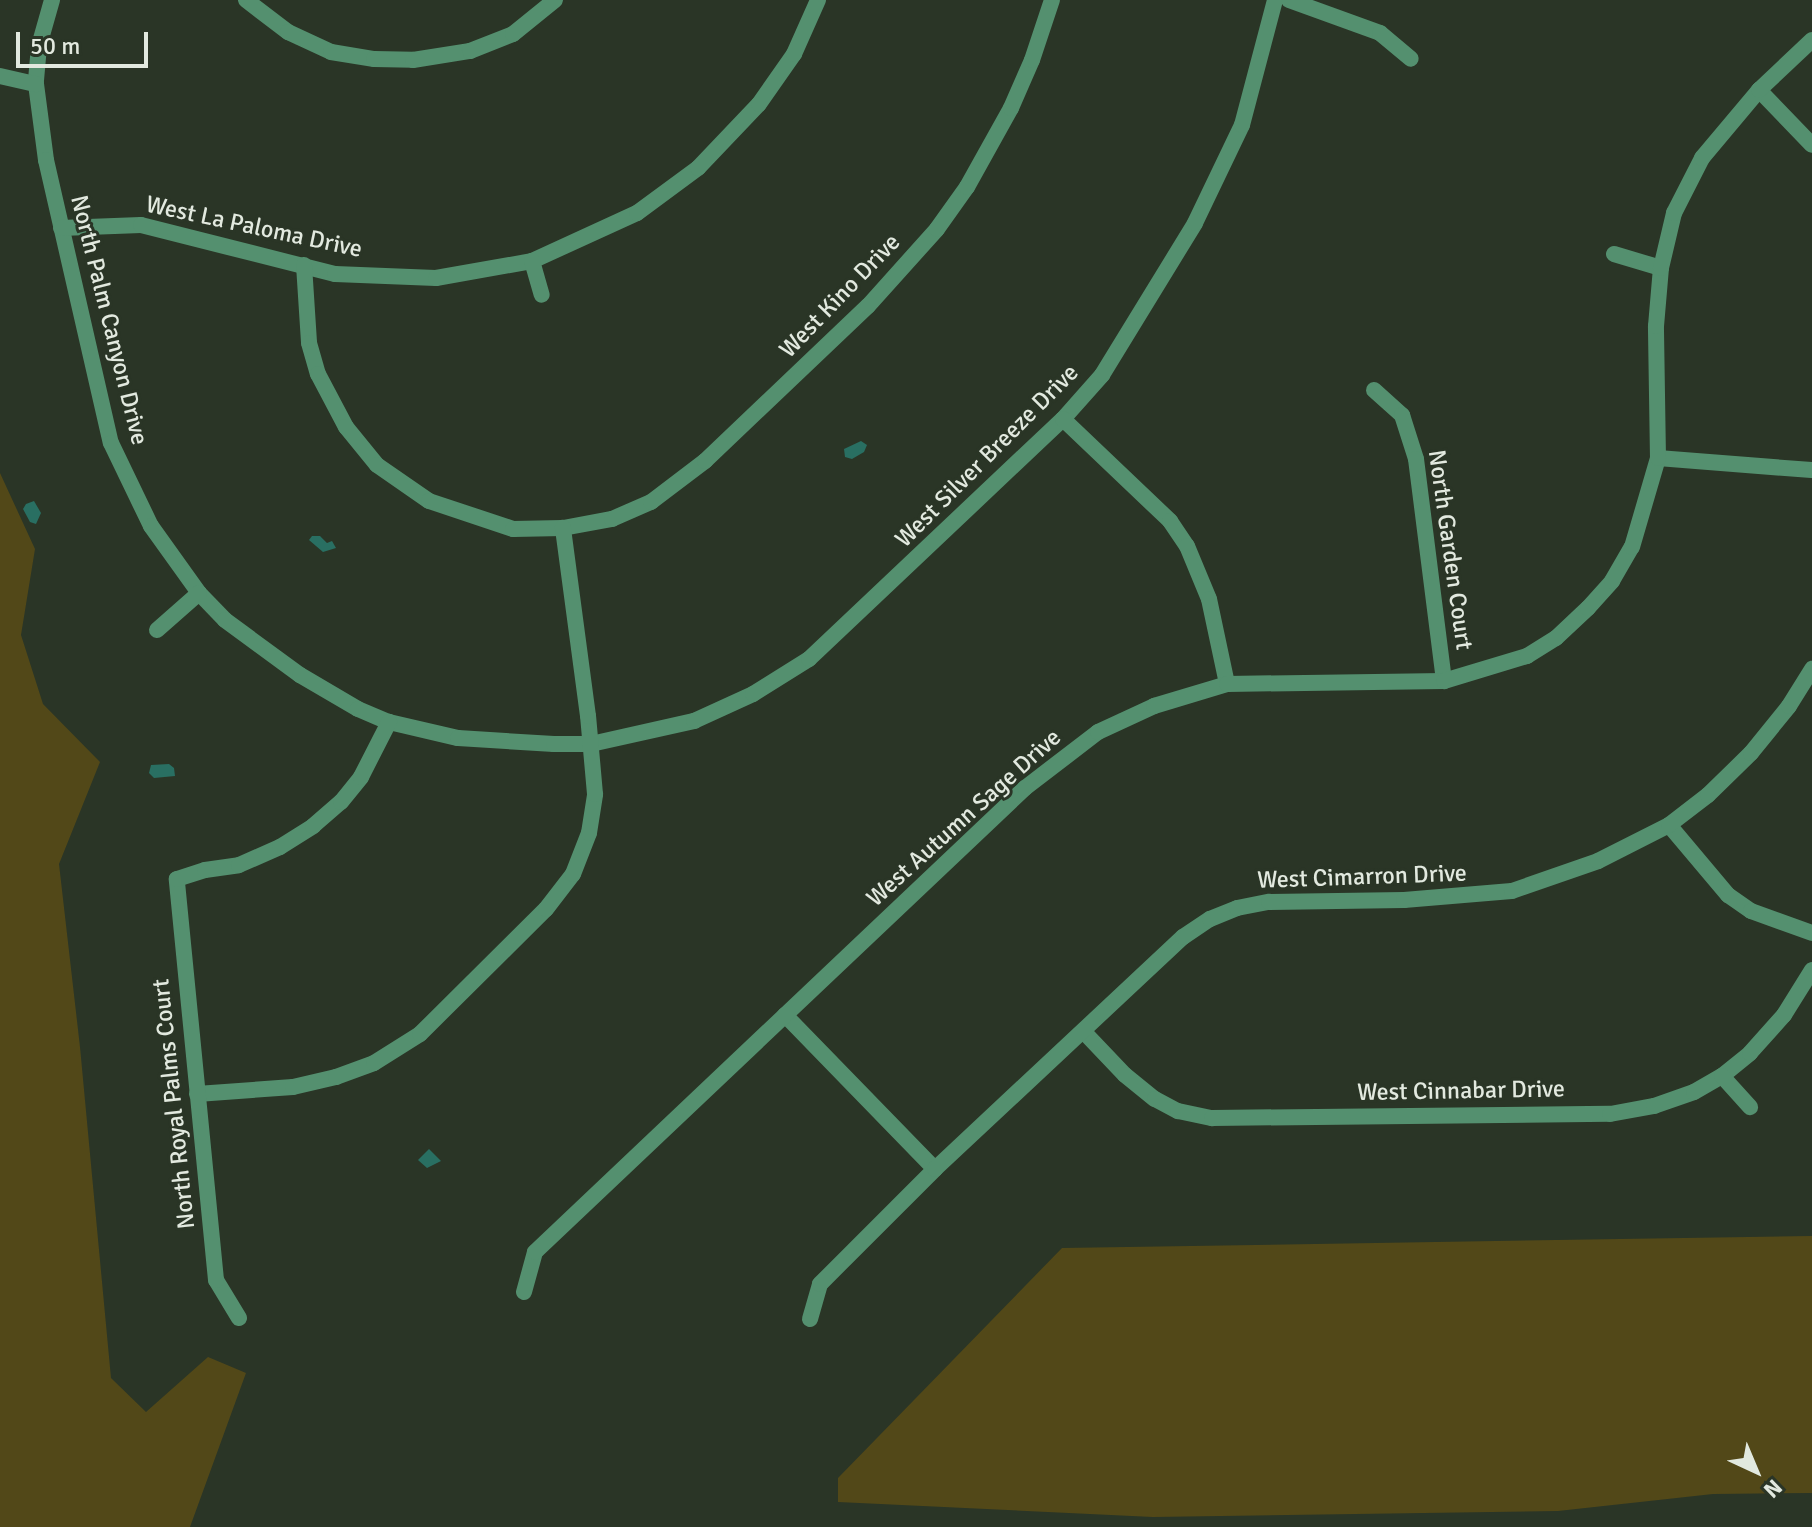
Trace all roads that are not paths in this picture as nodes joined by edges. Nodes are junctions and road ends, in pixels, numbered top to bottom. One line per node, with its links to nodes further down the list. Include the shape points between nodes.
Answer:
1 (52, 0): 11 (street, North Palm Canyon Drive, via 39,46)
2 (246, 0): 3 (street, via 288,32 331,52 413,60 470,51 513,34)
3 (555, 0)
4 (818, 0): 16 (street, West La Paloma Drive, via 794,54 759,104 698,168 637,213)
5 (1052, 0): 24 (street, West Kino Drive, via 1032,60 974,174 937,229 868,306 681,482 612,519)
6 (1275, 0): 21 (street, West Silver Breeze Drive, via 1242,125 1195,223 1102,375)
7 (1289, 0): 9 (street, via 1380,33)
8 (1812, 40): 12 (street, West Autumn Sage Drive)
9 (1411, 59)
10 (0, 76): 11 (street)
11 (36, 84): 14 (street, North Palm Canyon Drive)
12 (1759, 90): 13 (street); 18 (street, West Autumn Sage Drive, via 1702,158 1674,213)
13 (1812, 145)
14 (61, 228): 17 (street, West La Paloma Drive, via 141,225); 25 (street, North Palm Canyon Drive, via 111,443 151,526)
15 (1614, 254): 18 (street)
16 (532, 261): 17 (street, West La Paloma Drive, via 436,278 335,274); 19 (street)
17 (304, 265): 24 (street, West Kino Drive, via 309,343 318,374 346,427 377,465 429,501 479,520 513,529)
18 (1661, 268): 22 (street, West Autumn Sage Drive, via 1656,326)
19 (542, 295)
20 (1374, 390): 28 (street, North Garden Court, via 1402,415 1416,459)
21 (1063, 419): 29 (street, via 1170,521 1187,546 1209,599); 31 (street, West Silver Breeze Drive, via 809,659 753,694 694,721)
22 (1658, 458): 23 (street); 28 (street, West Autumn Sage Drive, via 1632,547 1588,608 1527,656)
23 (1812, 470)
24 (563, 528): 31 (street)
25 (199, 593): 26 (street); 30 (street, North Palm Canyon Drive, via 225,620 300,675)
26 (157, 630)
27 (1812, 670): 32 (street, West Cimarron Drive, via 1751,753)
28 (1444, 681): 29 (street, West Autumn Sage Drive)
29 (1227, 684): 35 (street, West Autumn Sage Drive, via 1098,732 1055,763)
30 (389, 722): 31 (street, North Palm Canyon Drive, via 499,743); 38 (street, North Royal Palms Court, via 361,777 313,826 239,865 177,879)
31 (591, 744): 38 (street, via 595,794 589,833 573,874 546,909 420,1034 374,1063 336,1077 293,1087)
32 (1669, 825): 33 (street, via 1728,895 1751,911); 36 (street, West Cimarron Drive, via 1598,861 1512,891 1404,900 1269,902 1237,908 1183,937)
33 (1812, 933)
34 (1812, 970): 37 (street, West Cinnabar Drive, via 1784,1015)
35 (785, 1015): 40 (street); 41 (street, West Autumn Sage Drive, via 535,1252)
36 (1084, 1032): 37 (street, West Cinnabar Drive, via 1155,1099 1178,1111 1212,1118 1610,1114 1654,1106); 40 (street, West Cimarron Drive)
37 (1722, 1076): 39 (street)
38 (197, 1094): 42 (street, North Royal Palms Court, via 216,1280)
39 (1750, 1107)
40 (935, 1169): 43 (street, West Cimarron Drive, via 820,1284)
41 (524, 1292)
42 (239, 1318)
43 (810, 1319)

